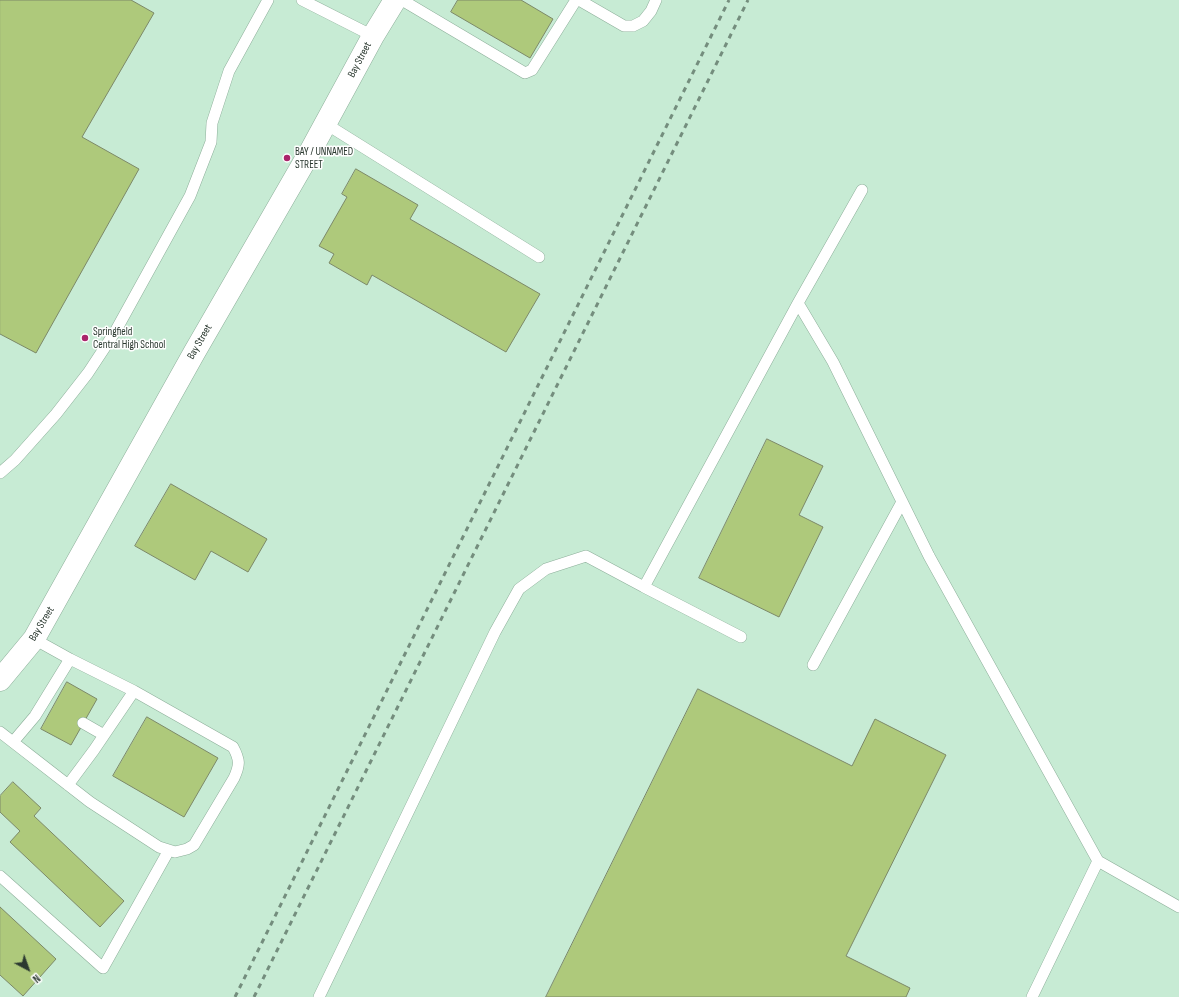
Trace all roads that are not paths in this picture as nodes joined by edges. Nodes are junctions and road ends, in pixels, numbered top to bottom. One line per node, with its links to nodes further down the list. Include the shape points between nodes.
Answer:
1 (268, 0): 12 (lane, via 229,72 212,123 211,142 190,196 115,332 88,373 56,414)
2 (302, 0): 7 (lane)
3 (395, 0): 7 (main road, Bay Street)
4 (402, 0): 5 (lane, via 524,73 532,70)
5 (577, 0): 6 (lane, via 624,26 633,26 643,21)
6 (656, 0)
7 (373, 36): 8 (main road, Bay Street)
8 (326, 124): 10 (lane); 16 (main road, Bay Street)
9 (862, 190): 11 (lane)
10 (539, 257)
11 (798, 304): 13 (lane, via 834,362); 14 (lane)
12 (0, 473)
13 (902, 502): 18 (lane); 27 (lane, via 929,556)
14 (644, 587): 15 (lane); 30 (lane, via 586,556 546,569 519,589 495,632)
15 (741, 636)
16 (34, 639): 17 (lane); 19 (main road, Bay Street)
17 (70, 660): 20 (lane); 24 (lane, via 49,703)
18 (813, 665)
19 (0, 680)
20 (134, 691): 23 (lane); 26 (lane, via 233,747 239,758 234,778 194,845 175,852)
21 (83, 723): 23 (lane)
22 (0, 732): 24 (lane)
23 (104, 735): 25 (lane)
24 (13, 742): 25 (lane)
25 (68, 784): 26 (lane, via 90,802 159,846)
26 (170, 850): 28 (lane, via 103,968)
27 (1098, 861): 29 (lane); 31 (lane)
28 (0, 876)
29 (1179, 907)
30 (319, 997)
31 (1032, 997)

